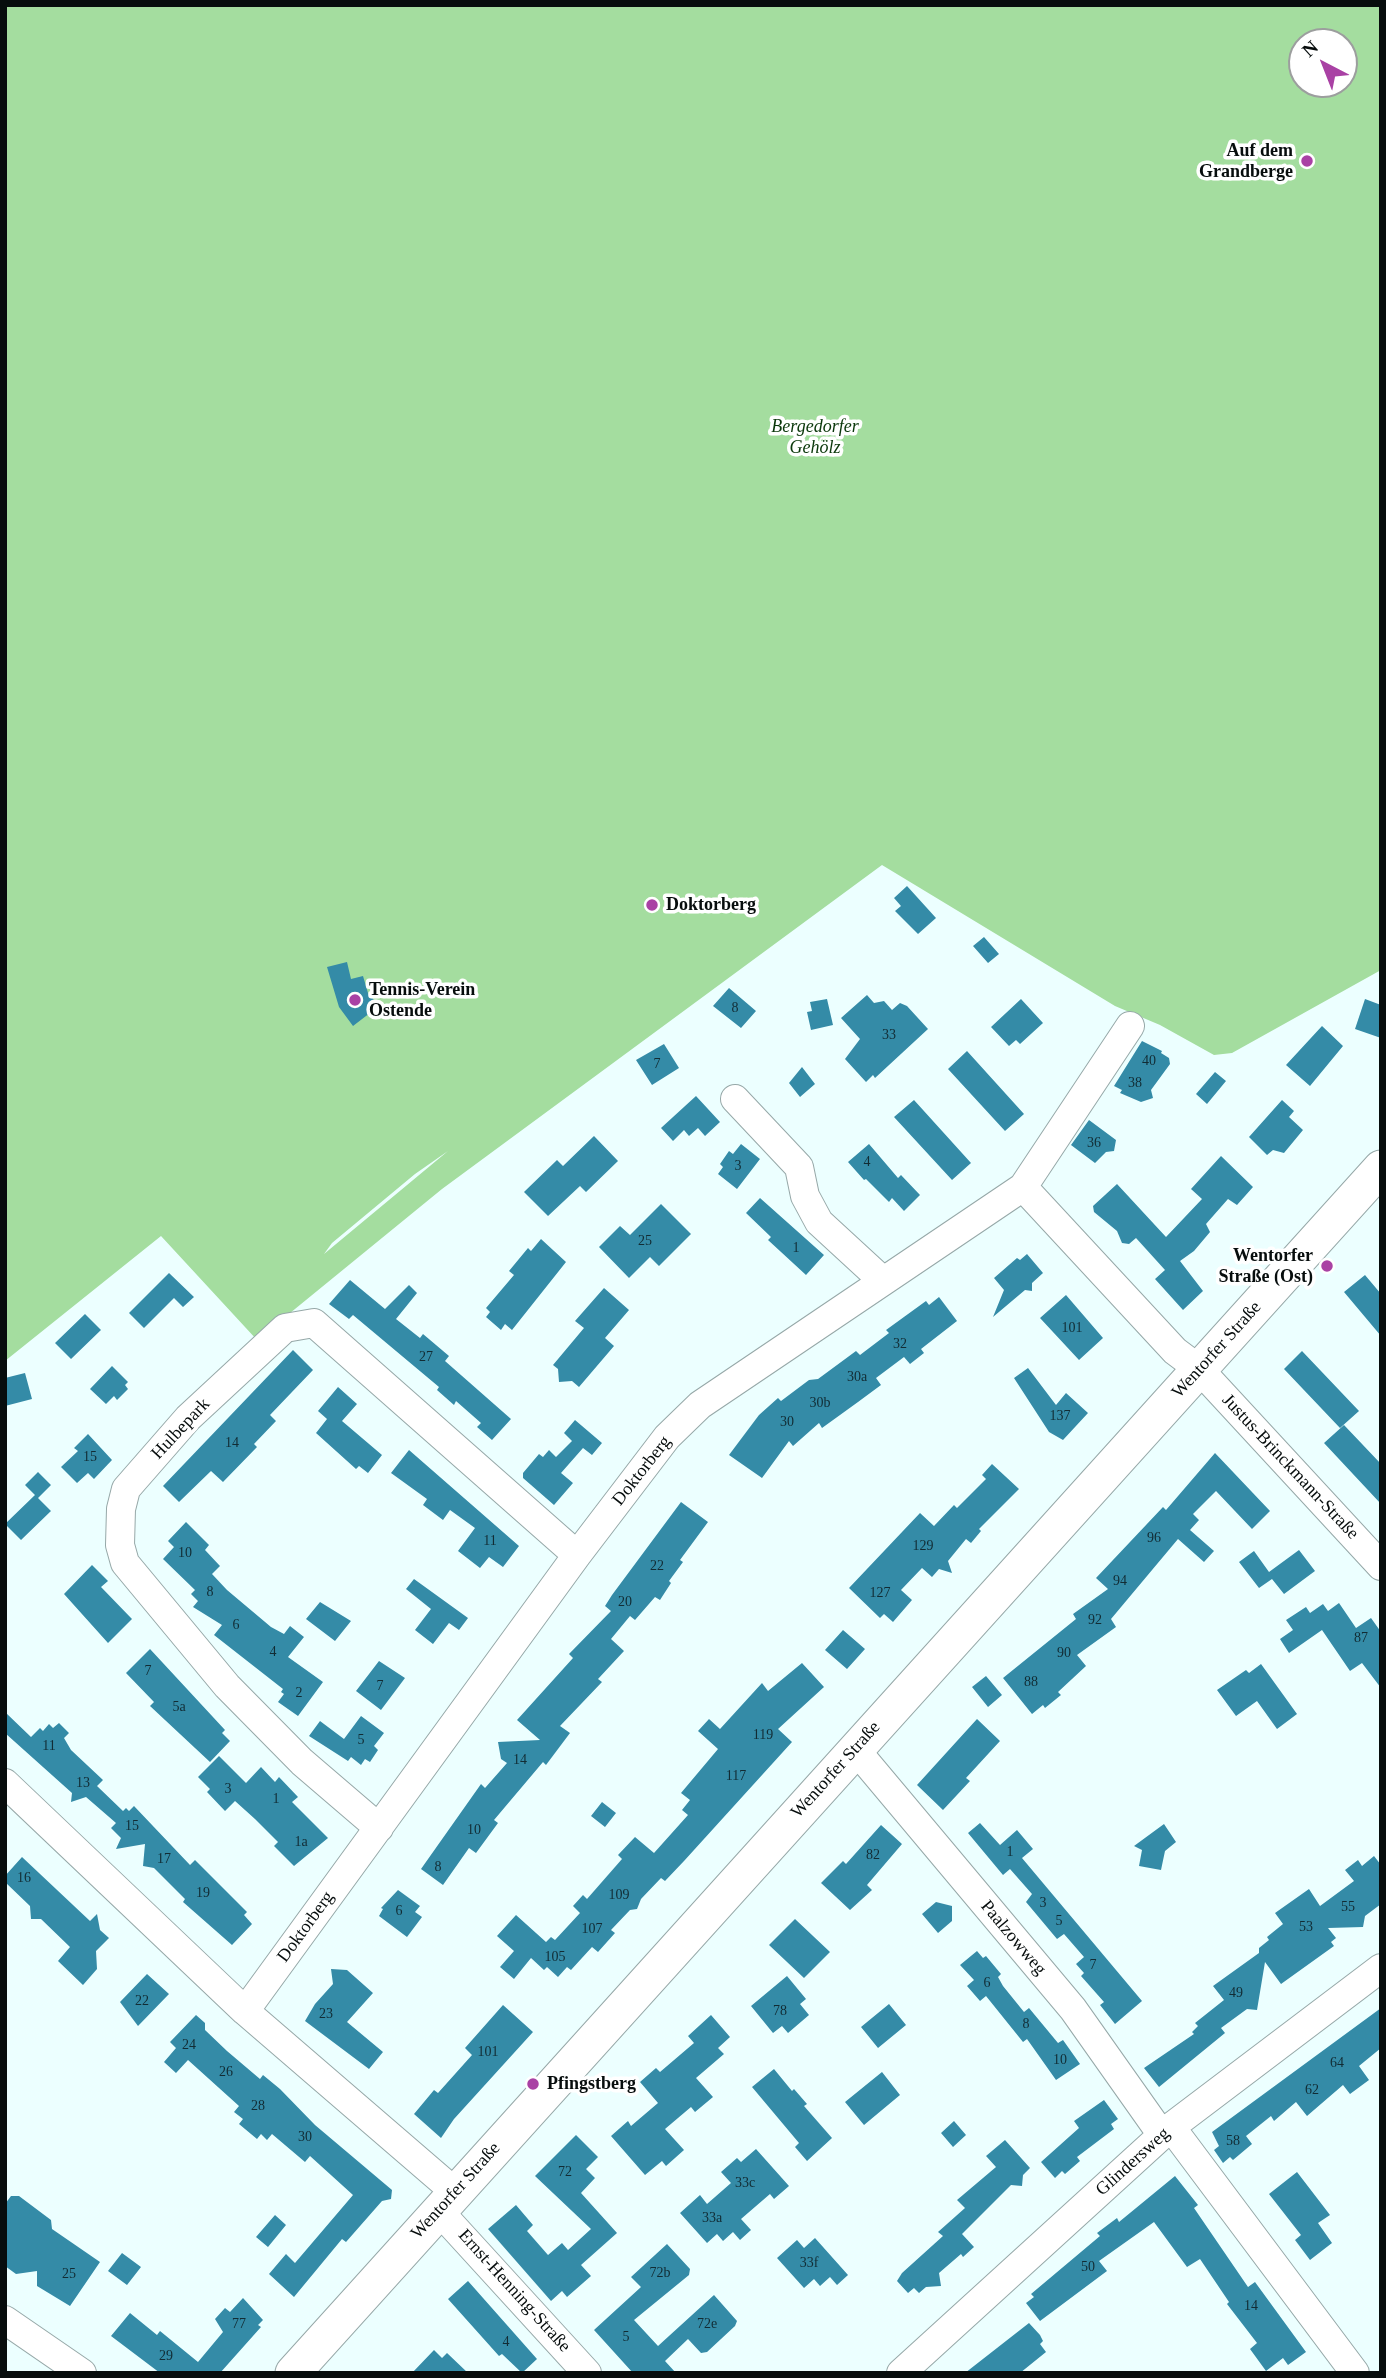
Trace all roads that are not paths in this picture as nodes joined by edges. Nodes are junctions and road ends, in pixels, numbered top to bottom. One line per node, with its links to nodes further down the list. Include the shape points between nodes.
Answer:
1 (1130, 1026): 4 (street, Doktorberg)
2 (735, 1099): 5 (street, via 799,1167 805,1196 819,1222)
3 (1381, 1168): 6 (main road, Wentorfer Straße)
4 (1023, 1187): 5 (street, Doktorberg); 6 (street, Justus-Brinckmann-Straße, via 1175,1350)
5 (882, 1280): 7 (street, Doktorberg, via 700,1405 667,1437)
6 (1199, 1369): 8 (street, Justus-Brinckmann-Straße); 9 (main road, Wentorfer Straße)
7 (578, 1555): 11 (street, Doktorberg); 11 (street, Hulbepark, via 314,1322 285,1328 188,1418 126,1489 119,1530 125,1563 227,1686 302,1762)
8 (1381, 1566)
9 (855, 1749): 14 (street, Paalzowweg, via 1073,2009); 15 (main road, Wentorfer Straße)
10 (5, 1783): 13 (street)
11 (379, 1828): 13 (street, Doktorberg)
12 (1381, 1968): 14 (street, Glindersweg)
13 (244, 2011): 15 (street)
14 (1167, 2131): 20 (street, Glindersweg); 21 (street, Paalzowweg)
15 (447, 2201): 18 (main road, Wentorfer Straße); 19 (street, Ernst-Henning-Straße)
16 (5, 2320): 17 (street)
17 (82, 2373)
18 (293, 2373)
19 (587, 2373)
20 (901, 2373)
21 (1355, 2373)

